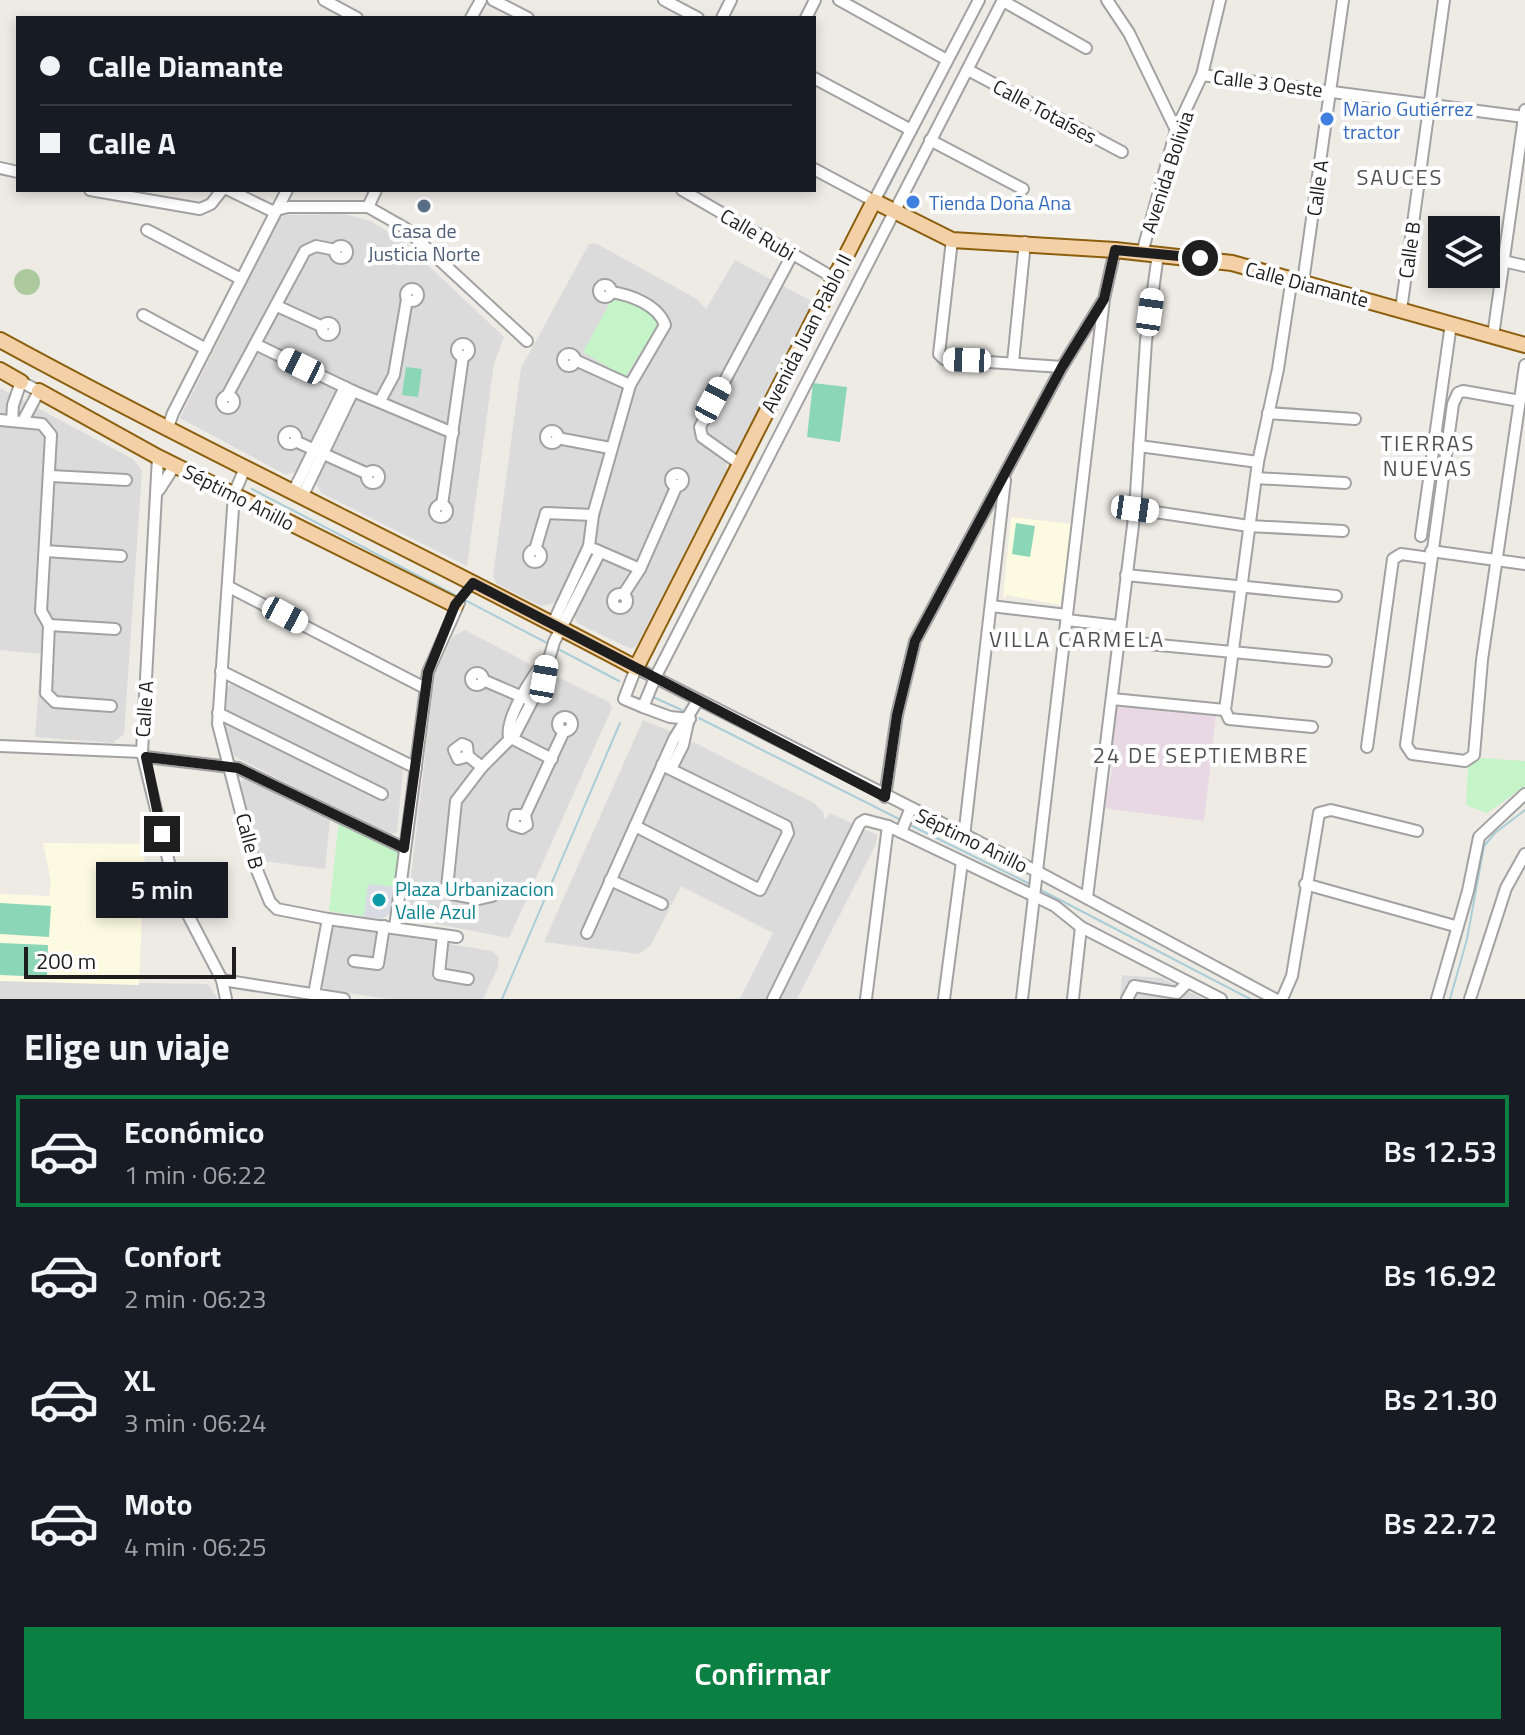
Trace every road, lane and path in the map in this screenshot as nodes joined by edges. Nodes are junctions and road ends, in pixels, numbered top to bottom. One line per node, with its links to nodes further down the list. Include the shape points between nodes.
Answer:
1 (324, 0): 11 (street)
2 (493, 0): 12 (street)
3 (664, 0): 13 (street)
4 (839, 0): 15 (street)
5 (979, 0): 15 (street, Avenida Juan Pablo II)
6 (1003, 0): 14 (street); 16 (street)
7 (1107, 0): 24 (street)
8 (1220, 0): 17 (street, Avenida Bolivia)
9 (1343, 0): 19 (street, Calle A)
10 (1444, 0): 20 (street, Calle B)
11 (353, 16)
12 (524, 16)
13 (694, 16)
14 (1086, 48)
15 (947, 60): 23 (street, Avenida Juan Pablo II)
16 (968, 70): 25 (street); 26 (street, Calle Totaíses)
17 (1202, 75): 19 (street, Calle 3 Oeste); 24 (street, Avenida Bolivia)
18 (816, 79): 23 (street)
19 (1330, 90): 20 (street, Calle 3 Oeste); 51 (street, Calle A)
20 (1429, 105): 22 (street, Calle 3 Oeste); 56 (street, Calle B)
21 (1525, 110): 22 (street)
22 (1524, 117): 28 (street)
23 (911, 130): 36 (street, Avenida Juan Pablo II)
24 (1176, 130): 44 (street, Avenida Bolivia)
25 (930, 140): 29 (street); 36 (street)
26 (1122, 152)
27 (816, 170): 36 (street, Calle Diamante)
28 (1520, 182): 47 (street)
29 (1023, 189)
30 (102, 192): 31 (street, via 200,209)
31 (220, 192)
32 (233, 192): 37 (street, via 272,211)
33 (286, 192): 37 (street)
34 (375, 192): 38 (street)
35 (685, 192): 46 (street, Calle Rubi)
36 (883, 205): 40 (main road, Calle Diamante); 49 (main road, Avenida Juan Pablo II); 140 (street)
37 (278, 207): 38 (street); 50 (street)
38 (368, 207): 62 (street, via 405,228)
39 (147, 230): 50 (street)
40 (952, 240): 41 (main road, Calle Diamante); 68 (street, via 939,354 944,359)
41 (1025, 242): 43 (main road, Calle Diamante); 68 (street)
42 (336, 250): 55 (street, via 316,246 305,251)
43 (1115, 250): 44 (main road, Calle Diamante); 54 (street)
44 (1142, 253): 45 (main road, Calle Diamante)
45 (1158, 254): 51 (main road, Calle Diamante, via 1232,263); 89 (street)
46 (792, 255): 49 (street, Calle Rubi); 94 (street, via 700,427 702,437)
47 (1503, 261): 48 (street); 60 (street)
48 (1525, 266)
49 (834, 278): 94 (main road, Avenida Juan Pablo II)
50 (241, 279): 65 (street)
51 (1298, 280): 56 (main road, Calle Diamante); 80 (street, Calle A)
52 (611, 292): 73 (street, via 656,310 665,325)
53 (407, 299): 77 (street, via 394,375)
54 (1104, 299): 70 (street); 130 (street)
55 (277, 306): 59 (street); 63 (street)
56 (1401, 310): 58 (main road, Calle Diamante)
57 (143, 315): 65 (street)
58 (1451, 324): 60 (main road, Calle Diamante); 112 (street)
59 (323, 327)
60 (1493, 336): 64 (main road, Calle Diamante)
61 (0, 340): 79 (main road, Séptimo Anillo)
62 (527, 341)
63 (257, 345): 74 (street); 76 (street)
64 (1525, 345)
65 (206, 349): 84 (street)
66 (463, 356): 85 (street)
67 (575, 360): 73 (street)
68 (1013, 362): 70 (street)
69 (1525, 365): 78 (street)
70 (1062, 367): 98 (street)
71 (0, 370): 72 (main road, Séptimo Anillo)
72 (21, 382): 75 (street, Séptimo Anillo); 83 (street, via 13,405)
73 (630, 385): 90 (street)
74 (349, 389): 77 (street); 91 (street)
75 (39, 391): 83 (street); 86 (main road, Séptimo Anillo)
76 (227, 396)
77 (380, 401): 85 (street)
78 (1520, 401): 117 (street, via 1458,393); 119 (street)
79 (137, 413): 84 (main road, Séptimo Anillo); 86 (main road, via 140,433)
80 (1268, 413): 81 (street); 93 (street, Calle A)
81 (1355, 419)
82 (0, 420): 83 (street)
83 (18, 421): 99 (street, via 49,430)
84 (167, 430): 92 (main road); 96 (main road, Séptimo Anillo)
85 (453, 433): 107 (street)
86 (123, 435): 92 (main road, Séptimo Anillo)
87 (557, 438): 90 (street)
88 (295, 441): 91 (street)
89 (1139, 446): 93 (street); 108 (street)
90 (610, 448): 109 (street)
91 (320, 452): 97 (street); 105 (street)
92 (158, 457): 95 (main road, Séptimo Anillo); 104 (street, Calle A)
93 (1258, 462): 100 (street, Calle A)
94 (740, 464): 138 (main road, Avenida Juan Pablo II)
95 (175, 465): 104 (street); 106 (main road, Séptimo Anillo)
96 (245, 468): 105 (main road, Séptimo Anillo); 106 (street, Calle B)
97 (368, 474)
98 (1005, 474): 129 (street); 165 (street, via 915,641)
99 (51, 476): 101 (street); 115 (street)
100 (1256, 478): 102 (street); 110 (street, Calle A)
101 (126, 480)
102 (1345, 483)
103 (677, 485): 121 (street)
104 (158, 491): 156 (street, Calle A)
105 (298, 493): 123 (main road, Séptimo Anillo)
106 (234, 494): 124 (street, Calle B); 128 (main road, Séptimo Anillo)
107 (442, 505)
108 (1135, 509): 110 (street); 122 (street)
109 (593, 515): 113 (street); 114 (street, via 546,513)
110 (1249, 526): 111 (street); 125 (street, Calle A)
111 (1343, 531)
112 (1421, 536)
113 (589, 546): 116 (street); 132 (street)
114 (535, 550)
115 (45, 551): 118 (street); 131 (street, via 41,611)
116 (600, 552): 121 (street); 132 (street)
117 (1430, 554): 119 (street); 119 (street, via 1406,745 1416,755 1465,761 1475,749); 155 (street, via 1393,559)
118 (121, 556)
119 (1497, 560): 120 (street)
120 (1525, 564)
121 (640, 569): 126 (street)
122 (1126, 575): 125 (street); 133 (street)
123 (473, 583): 128 (main road); 132 (main road, Séptimo Anillo)
124 (229, 587): 139 (street, Calle B); 142 (street)
125 (1240, 589): 127 (street); 136 (street, Calle A)
126 (623, 595)
127 (1336, 596)
128 (460, 602): 142 (street, via 430,664)
129 (991, 606): 130 (street); 171 (street)
130 (1067, 618): 133 (street); 177 (street)
131 (49, 625): 134 (street); 146 (street, via 47,696 55,702)
132 (558, 626): 138 (main road, Séptimo Anillo); 144 (street, via 543,680)
133 (1118, 626): 135 (street)
134 (115, 629)
135 (1117, 641): 136 (street); 143 (street)
136 (1232, 653): 137 (street); 148 (street, Calle A)
137 (1326, 661)
138 (636, 668): 140 (street, Séptimo Anillo); 147 (street, via 624,699)
139 (221, 671): 149 (street, Calle B); 162 (street)
140 (655, 678): 145 (street, Séptimo Anillo); 147 (street)
141 (483, 680): 144 (street)
142 (425, 688): 162 (street)
143 (1112, 699): 148 (street); 179 (street)
144 (527, 700): 153 (street, via 515,734)
145 (698, 700): 150 (street); 165 (street, Séptimo Anillo)
146 (111, 706)
147 (643, 707): 150 (street)
148 (1225, 710): 151 (street, via 1229,719)
149 (218, 713): 159 (street, Calle B); 163 (street)
150 (689, 719): 161 (street, via 677,733)
151 (1312, 727)
152 (564, 731): 158 (street)
153 (509, 737): 158 (street); 160 (street)
154 (0, 746): 156 (street)
155 (1367, 747)
156 (144, 754): 159 (street); 190 (street, Calle A, via 171,871)
157 (468, 756): 160 (street)
158 (552, 759): 166 (street)
159 (230, 766): 172 (street); 181 (street, Calle B, via 254,863 270,902 277,909)
160 (482, 767): 178 (street, via 456,801 447,888 452,894 479,899)
161 (666, 767): 168 (street); 168 (street, via 786,826 788,833 762,888)
162 (416, 768): 172 (street)
163 (382, 794)
164 (1525, 794): 182 (street, via 1479,837)
165 (885, 797): 167 (street, Séptimo Anillo)
166 (525, 815)
167 (905, 820): 169 (street, Séptimo Anillo); 171 (street, Séptimo Anillo); 174 (street, Séptimo Anillo)
168 (635, 826): 175 (street)
169 (888, 826): 196 (street, Séptimo Anillo, via 871,820 860,823); 197 (street)
170 (1417, 831): 176 (street, via 1331,810 1319,813)
171 (964, 837): 177 (street, Séptimo Anillo)
172 (404, 848): 183 (street)
173 (1525, 854): 205 (street, via 1506,888)
174 (962, 862): 177 (street, Séptimo Anillo); 198 (street)
175 (610, 880): 180 (street); 185 (street)
176 (1305, 884): 182 (street); 203 (street, via 1290,984)
177 (1036, 885): 179 (street, Séptimo Anillo); 184 (street, Séptimo Anillo); 199 (street)
178 (492, 896)
179 (1087, 898): 202 (street, Séptimo Anillo)
180 (662, 904)
181 (328, 919): 183 (street, Calle B); 192 (street)
182 (1455, 926): 204 (street)
183 (390, 927): 186 (street, Calle B); 188 (street, via 378,964)
184 (1081, 927): 191 (street, Séptimo Anillo); 200 (street)
185 (587, 933)
186 (443, 935): 187 (street, Calle B); 189 (street, via 439,974)
187 (457, 937)
188 (354, 961)
189 (468, 979)
190 (222, 980): 192 (street); 194 (street, Calle A)
191 (1187, 983): 193 (street, Séptimo Anillo); 201 (street, via 1177,993 1134,986)
192 (314, 994): 195 (street)
193 (1218, 998)
194 (226, 999)
195 (344, 999)
196 (773, 999)
197 (866, 999)
198 (944, 999)
199 (1022, 999)
200 (1073, 999)
201 (1127, 999)
202 (1275, 999)
203 (1282, 999)
204 (1437, 999)
205 (1470, 999)

